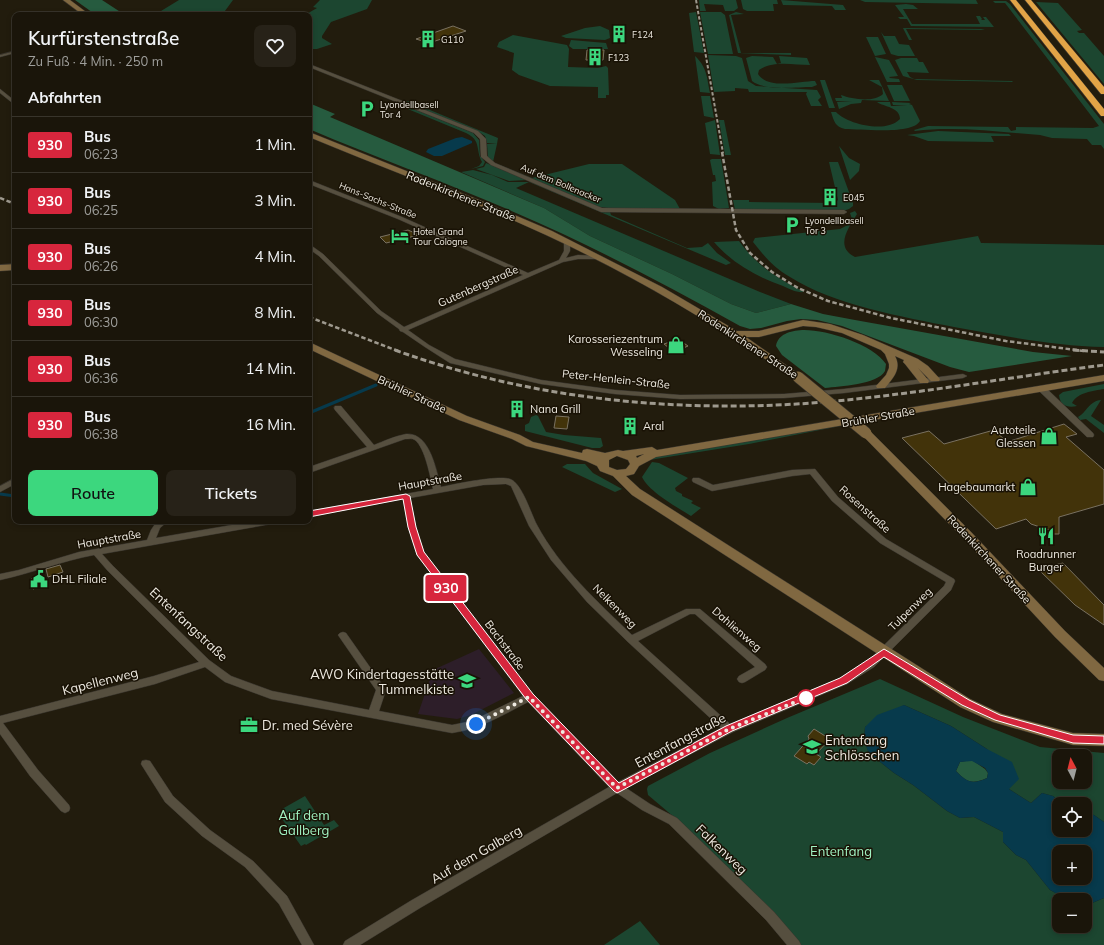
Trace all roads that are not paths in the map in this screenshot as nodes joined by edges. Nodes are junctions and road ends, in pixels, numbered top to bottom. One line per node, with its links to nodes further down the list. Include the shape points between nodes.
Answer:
1 (66, 0): 4 (main road)
2 (1015, 3): 11 (highway)
3 (1030, 3): 9 (highway)
4 (83, 12)
5 (12, 53): 6 (street)
6 (0, 56)
7 (312, 66): 14 (street, Auf dem Bollenacker, via 476,132 483,139 484,157 493,164 601,210)
8 (0, 90): 10 (street)
9 (1104, 92)
10 (12, 101)
11 (1104, 114)
12 (312, 135): 15 (main road, Rodenkirchener Straße, via 511,216)
13 (312, 183): 21 (street, Hans-Sachs-Straße, via 400,218)
14 (844, 212)
15 (567, 242): 17 (main road, Rodenkirchener Straße); 18 (street, via 567,251)
16 (312, 248): 22 (street, Peter-Henlein-Straße, via 379,312)
17 (598, 257): 18 (street, Gutenbergstraße); 24 (main road, Rodenkirchener Straße)
18 (561, 260): 21 (street, Gutenbergstraße)
19 (12, 267): 20 (main road)
20 (0, 268)
21 (527, 276): 22 (street, Gutenbergstraße)
22 (402, 330): 33 (street, Peter-Henlein-Straße, via 452,361 541,382 615,392 680,397 784,396)
23 (775, 330): 24 (main road, via 757,334); 26 (main road, via 801,323 823,325); 27 (main road, via 767,339)
24 (737, 334): 27 (main road, Rodenkirchener Straße)
25 (312, 346): 40 (main road, Brühler Straße, via 463,418 530,444)
26 (885, 348): 28 (main road); 33 (main road, via 895,366)
27 (768, 355): 62 (main road, Rodenkirchener Straße, bridge, via 866,433)
28 (903, 356): 31 (main road, via 915,361); 32 (main road)
29 (963, 376): 31 (street, Peter-Henlein-Straße)
30 (1104, 378): 34 (main road, Brühler Straße)
31 (934, 379): 32 (street, Peter-Henlein-Straße)
32 (924, 381): 33 (street, Peter-Henlein-Straße)
33 (881, 386)
34 (1042, 389): 36 (street); 37 (main road, Brühler Straße)
35 (338, 408): 38 (street)
36 (1090, 435)
37 (714, 444): 39 (main road, Brühler Straße, via 665,447); 41 (main road, Brühler Straße, via 653,454)
38 (372, 448): 42 (street); 48 (street, via 404,437 416,438 427,456)
39 (625, 454): 40 (main road, via 614,454); 41 (main road, via 632,458)
40 (604, 460): 43 (main road, via 604,469)
41 (632, 468): 43 (main road); 50 (main road, via 634,480)
42 (312, 469)
43 (617, 474): 50 (main road, via 636,492)
44 (696, 480): 57 (street, Rosenstraße, via 712,488 812,471 835,500 883,541)
45 (508, 481): 48 (street, Hauptstraße, via 483,482); 59 (street, Nelkenweg, via 514,485 533,526 554,558 590,600)
46 (12, 483): 47 (street)
47 (0, 489)
48 (438, 491): 49 (street, Hauptstraße)
49 (406, 496): 51 (street, Hauptstraße); 64 (street, Bachstraße, via 420,553)
50 (654, 502): 60 (main road)
51 (312, 513)
52 (158, 524): 54 (street)
53 (255, 524): 54 (street, Hauptstraße)
54 (151, 543): 55 (street, Hauptstraße)
55 (96, 552): 56 (street, Hauptstraße); 61 (street, Entenfangstraße)
56 (0, 577)
57 (951, 581): 60 (street, Tulpenweg, via 948,588)
58 (343, 635): 65 (street, via 381,690)
59 (631, 640): 63 (street, Dahlienweg, via 688,611 697,611 762,667); 68 (street, Nelkenweg)
60 (884, 652): 68 (street, Entenfangstraße, via 871,664 844,681); 69 (main road, via 965,703 998,718 1073,739)
61 (206, 663): 65 (street, Entenfangstraße, via 228,679 257,691); 66 (street, Kapellenweg, via 155,680)
62 (1104, 676)
63 (742, 679)
64 (529, 697): 65 (street, Entenfangstraße, via 467,727 452,729); 71 (street, Bachstraße)
65 (373, 714)
66 (0, 720)
67 (0, 726): 72 (street, via 34,773)
68 (729, 729): 71 (street, Entenfangstraße)
69 (1104, 740)
70 (146, 764): 73 (street, via 169,799 206,833 249,864 283,900)
71 (617, 788): 74 (street, Auf dem Galberg); 75 (street, Falkenweg, via 673,821 765,911)
72 (65, 808)
73 (308, 945)
74 (349, 945)
75 (795, 945)

